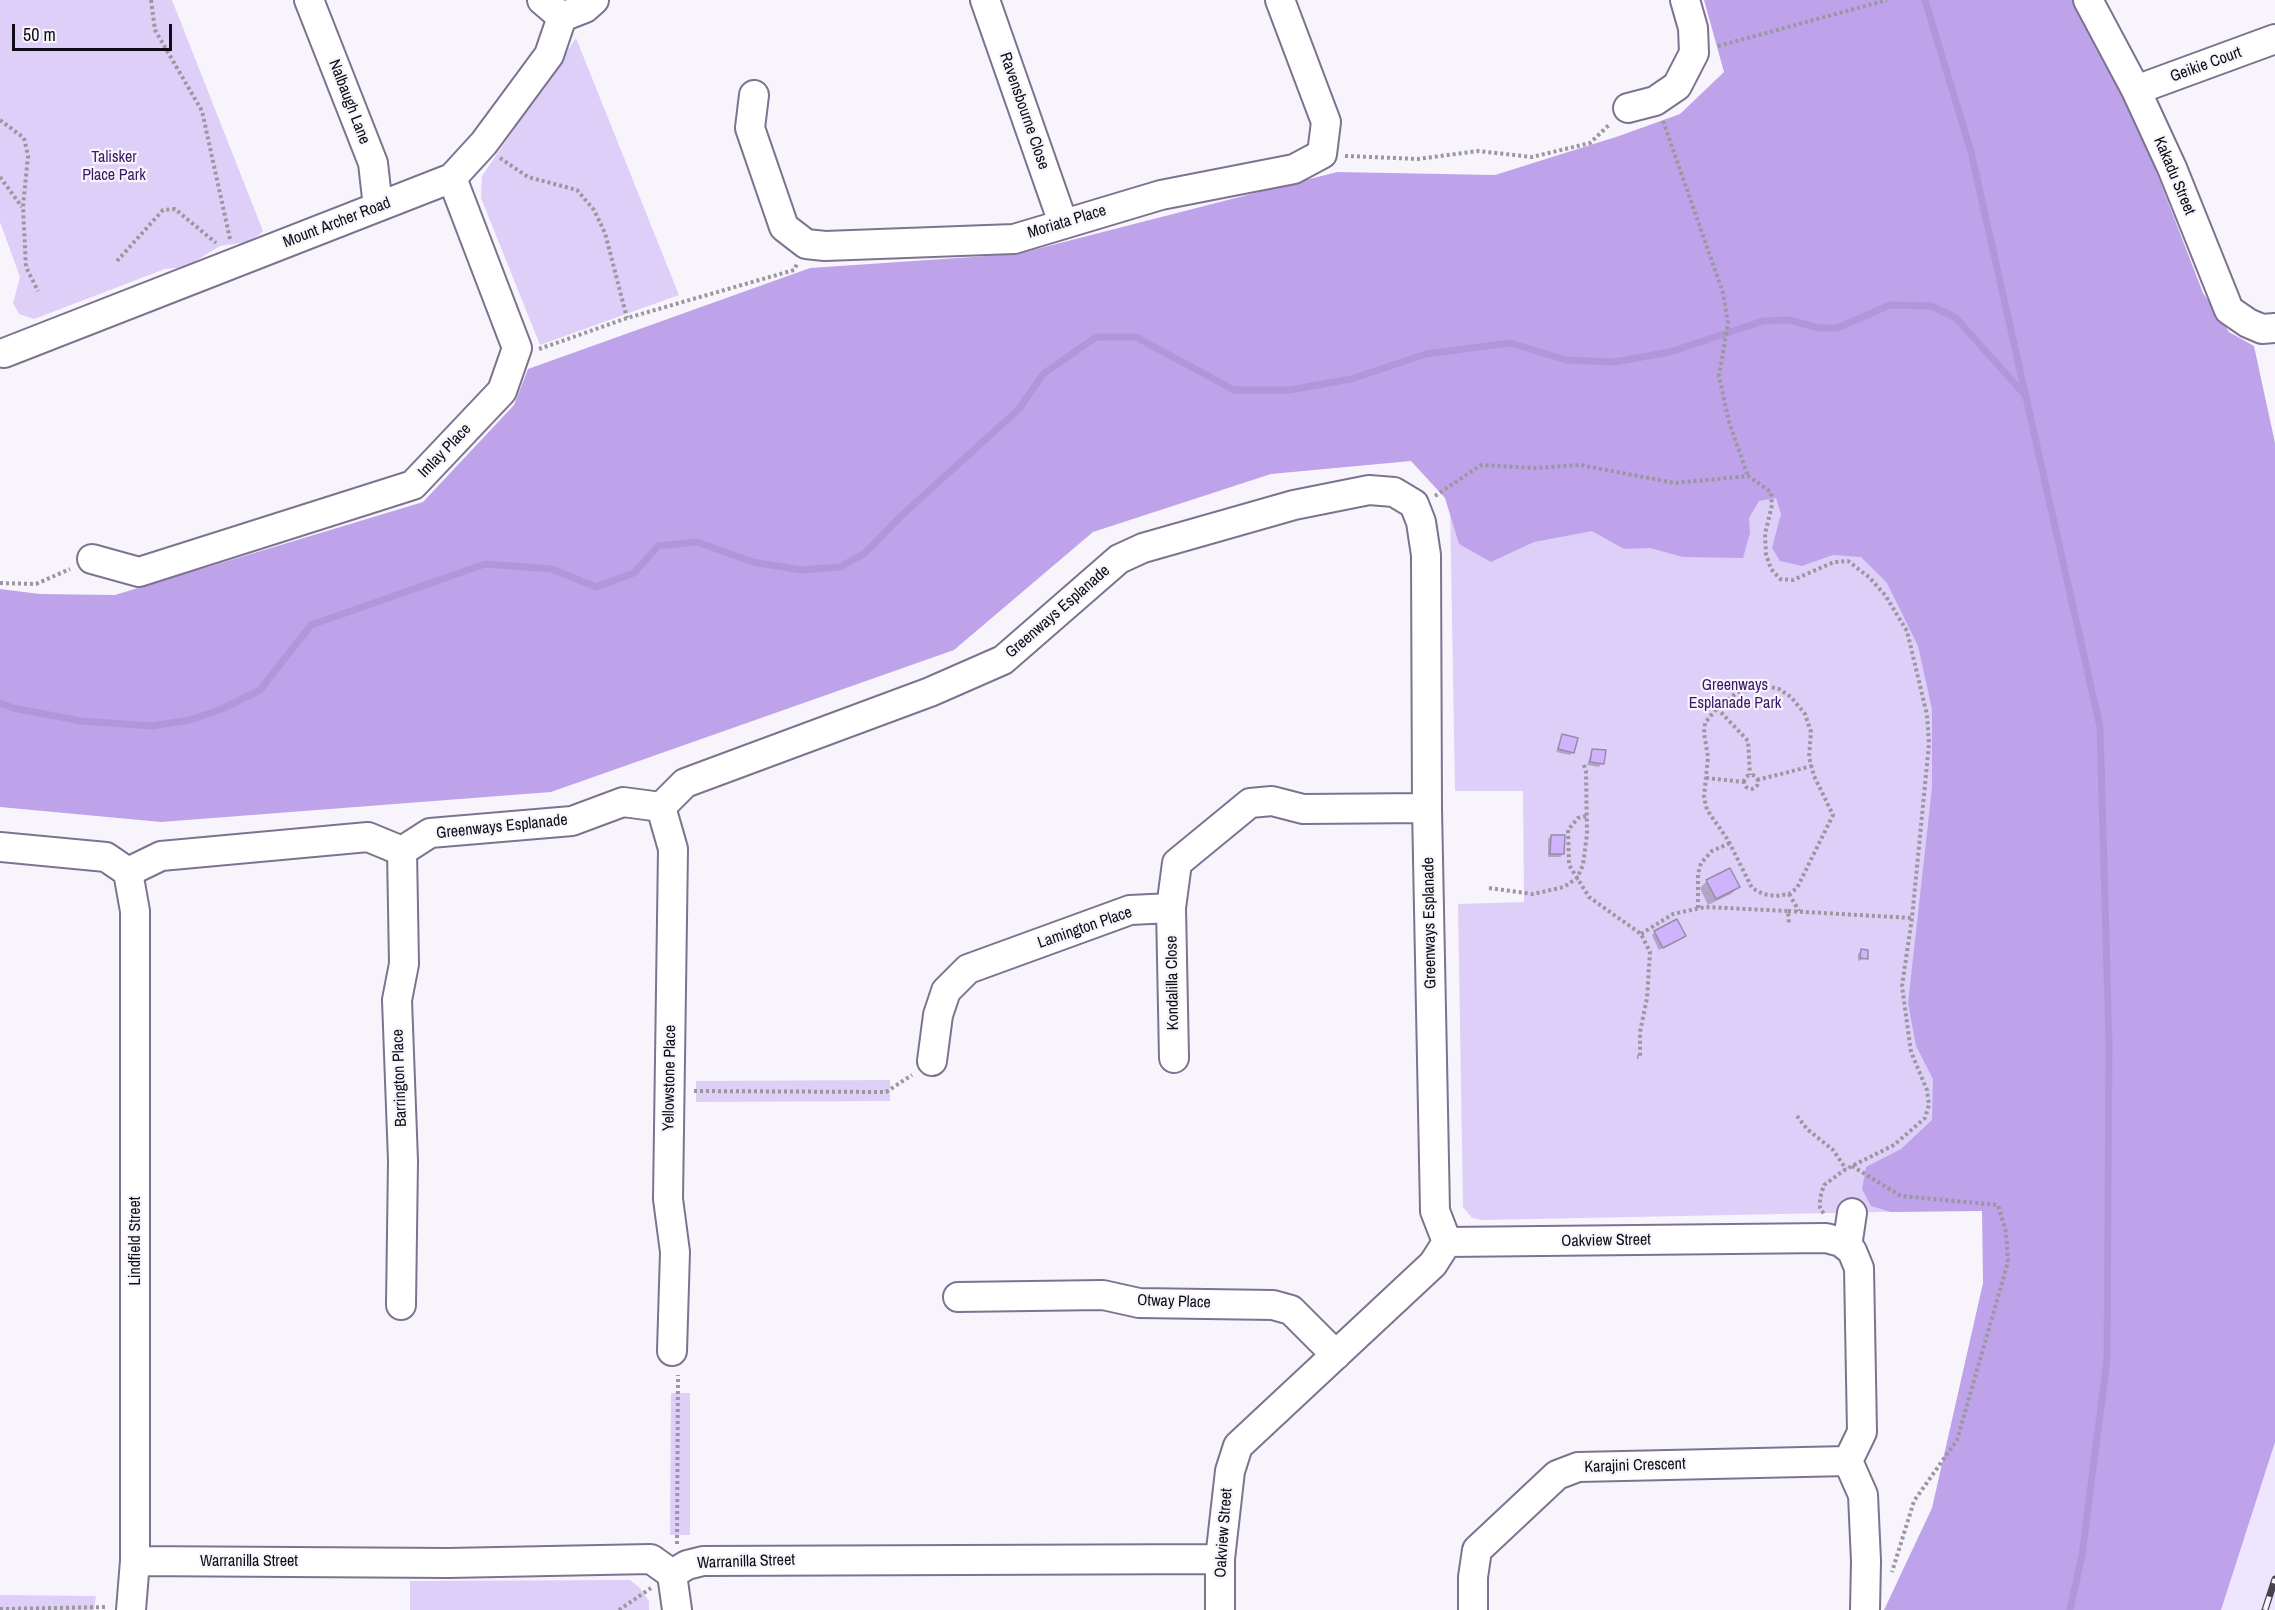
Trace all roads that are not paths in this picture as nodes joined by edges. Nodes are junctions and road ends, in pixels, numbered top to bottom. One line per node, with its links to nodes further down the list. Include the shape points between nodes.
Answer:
1 (309, 0): 13 (street, Nalbaugh Lane, via 372,163)
2 (594, 0): 7 (street, Mount Archer Road, via 585,8)
3 (985, 0): 14 (street, Ravensbourne Close)
4 (1280, 0): 14 (street, Moriata Place, via 1326,122 1322,154 1294,169 1161,195)
5 (1685, 0): 11 (street, via 1693,28 1694,53 1677,86)
6 (2088, 0): 9 (street, Kakadu Street)
7 (552, 8): 12 (street, Mount Archer Road, via 549,55 484,143)
8 (2275, 39): 9 (street, Geikie Court)
9 (2136, 90): 15 (street, Kakadu Street, via 2229,310 2262,329)
10 (754, 95): 14 (street, Moriata Place, via 750,128 784,227 806,244 1014,239)
11 (1641, 105)
12 (452, 178): 13 (street, Mount Archer Road); 17 (street, Imlay Place, via 518,348 502,391 413,485 139,572)
13 (378, 207): 16 (street, Mount Archer Road)
14 (1063, 223)
15 (2275, 328)
16 (1, 351)
17 (92, 559)
18 (661, 807): 19 (street, Greenways Esplanade, via 685,783 930,692 1003,660 1119,559 1143,548 1294,505 1369,490 1394,492 1414,504 1421,522 1426,555); 21 (street, Greenways Esplanade, via 623,802 572,821 430,833); 31 (street, Yellowstone Place, via 673,849 668,1199 675,1252)
19 (1427, 808): 23 (street, via 1303,808 1272,801 1250,803 1177,863); 27 (street, Greenways Esplanade, via 1435,1211)
20 (0, 847): 22 (street, via 106,857)
21 (402, 851): 22 (street, via 368,837 161,856); 30 (street, Barrington Place, via 404,964 398,1000 403,1161)
22 (128, 872): 35 (street, Lindfield Street, via 135,911)
23 (1171, 908): 24 (street, Kondalilla Close); 25 (street, Lamington Place, via 1131,910 968,969 946,991 938,1015)
24 (1174, 1058)
25 (932, 1061)
26 (1852, 1213): 28 (street)
27 (1447, 1242): 28 (street, Oakview Street, via 1826,1238); 32 (street, Oakview Street, via 1433,1264)
28 (1844, 1244): 33 (street, via 1852,1251 1859,1268 1862,1432)
29 (958, 1297): 32 (street, Otway Place, via 1103,1295 1139,1303 1273,1305 1291,1310)
30 (401, 1305)
31 (672, 1351)
32 (1336, 1355): 34 (street, Oakview Street, via 1238,1446 1230,1471)
33 (1848, 1461): 40 (street, Karajini Crescent, via 1578,1467 1557,1475 1477,1550); 41 (street, via 1863,1495)
34 (1220, 1559): 36 (street, Warranilla Street, via 703,1561); 39 (street, Oakview Street)
35 (135, 1561): 36 (street, Warranilla Street, via 448,1563 651,1559); 37 (street, Lindfield Street)
36 (672, 1574): 38 (street)
37 (131, 1608)
38 (677, 1610)
39 (1220, 1610)
40 (1473, 1610)
41 (1865, 1610)

